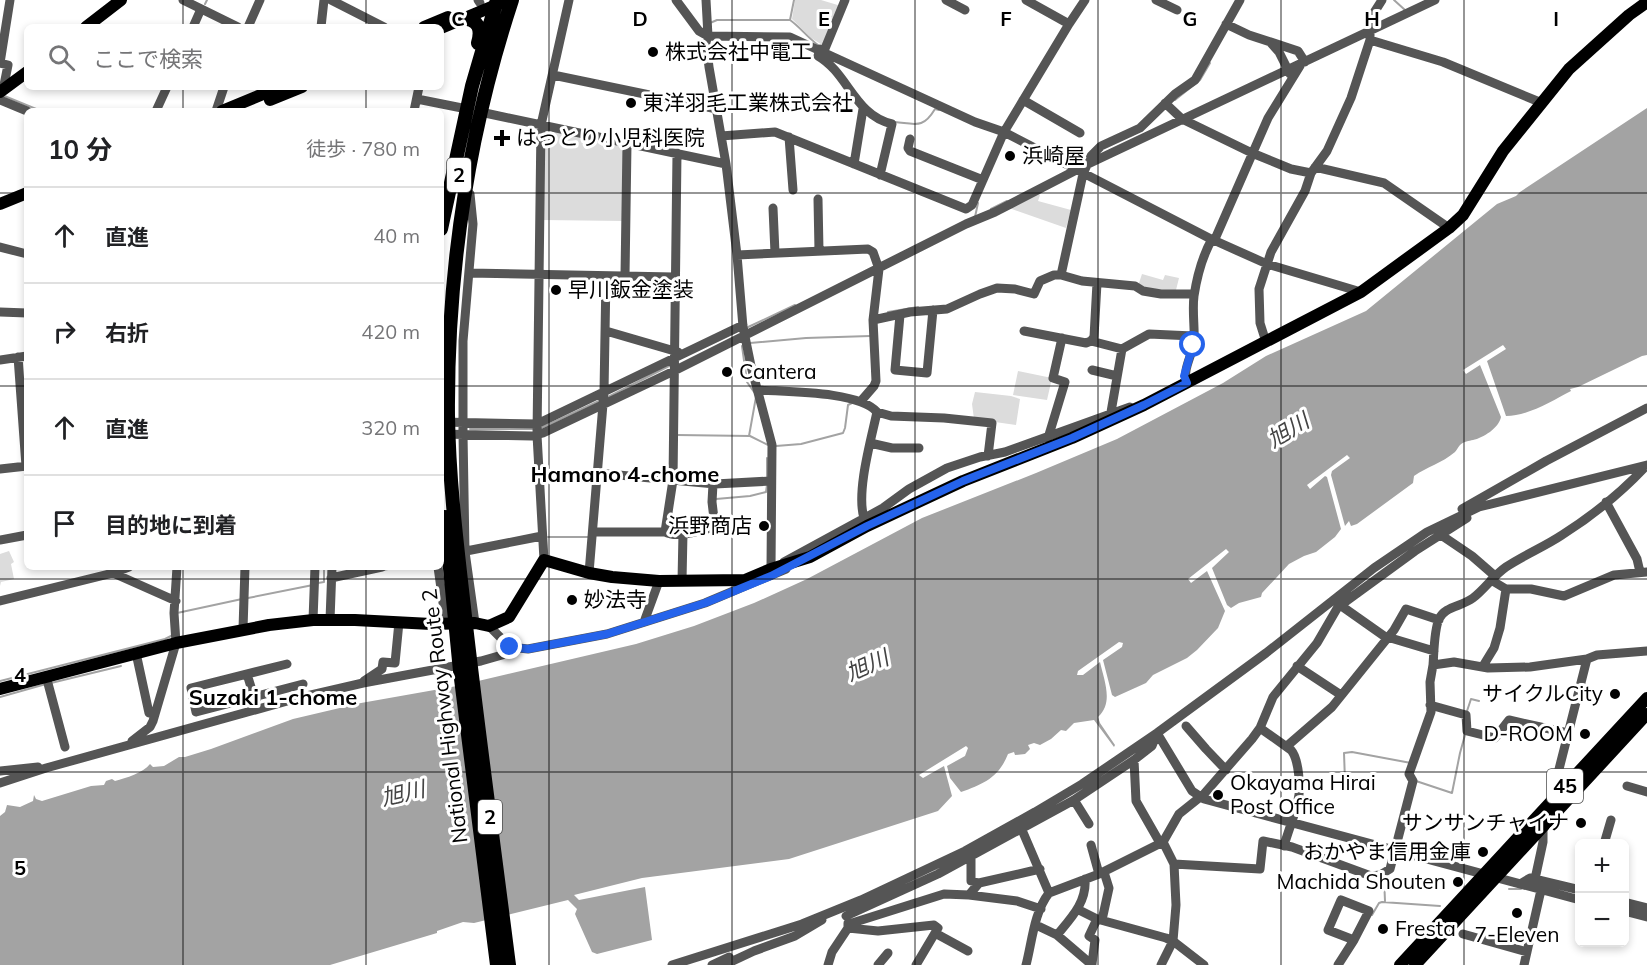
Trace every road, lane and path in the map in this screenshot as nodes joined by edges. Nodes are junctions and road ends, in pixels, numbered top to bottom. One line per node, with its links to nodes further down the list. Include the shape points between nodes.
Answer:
1 (10, 0): 49 (street, via 0,63 8,65)
2 (121, 0): 24 (main road)
3 (183, 0): 20 (street)
4 (260, 0): 27 (street)
5 (324, 0): 28 (street)
6 (331, 0): 29 (street)
7 (569, 0): 42 (street)
8 (676, 0): 35 (street)
9 (706, 0): 35 (street)
10 (845, 0): 38 (street)
11 (946, 0): 21 (street)
12 (1026, 0): 31 (street)
13 (1085, 0): 31 (street)
14 (1156, 0): 22 (street)
15 (1240, 0): 32 (street)
16 (1382, 0): 33 (street)
17 (1435, 0): 33 (street)
18 (500, 1): 23 (main road); 30 (main road); 43 (highway); 63 (highway); 67 (highway, via 473,111); 110 (highway, 2, via 456,191); 165 (highway, National Highway Route 2 / 2, via 464,195 454,279 448,415 452,500)
19 (1647, 2): 52 (main road, via 1569,69)
20 (201, 9): 25 (street); 26 (street)
21 (965, 10)
22 (1177, 10)
23 (463, 18): 34 (main road); 43 (highway, via 474,21 481,29 471,67)
24 (90, 24)
25 (194, 24)
26 (232, 24)
27 (249, 24)
28 (321, 24)
29 (378, 24)
30 (433, 24)
31 (1069, 24): 51 (street)
32 (1228, 25): 37 (street); 53 (street, via 1196,80 1175,94)
33 (1370, 26): 36 (street); 39 (street)
34 (444, 27)
35 (708, 36): 38 (street, via 790,37); 61 (street)
36 (1370, 40): 52 (street, via 1443,62); 78 (street, via 1351,98 1327,151)
37 (1271, 43): 39 (street, via 1292,49); 40 (street)
38 (819, 50): 62 (street); 66 (street)
39 (1303, 60): 40 (street)
40 (1288, 70): 64 (street); 74 (street)
41 (24, 75): 49 (main road)
42 (553, 75): 61 (street); 65 (street)
43 (471, 86): 60 (highway)
44 (166, 90): 54 (street)
45 (223, 90): 55 (street)
46 (273, 90): 56 (main road)
47 (295, 90): 57 (main road)
48 (418, 90): 50 (street)
49 (1, 94): 59 (street)
50 (417, 99): 58 (street); 60 (street)
51 (1023, 100): 66 (street); 68 (street)
52 (1542, 103): 92 (main road, via 1503,151 1467,210)
53 (1167, 105): 64 (street); 77 (street, via 1140,128 1101,146)
54 (157, 108)
55 (217, 108)
56 (229, 108)
57 (251, 108)
58 (415, 108)
59 (24, 109)
60 (467, 109): 67 (highway)
61 (717, 109): 69 (street)
62 (863, 109): 76 (street); 80 (street, via 892,124)
63 (485, 113): 65 (street); 84 (highway)
64 (1182, 118): 74 (street); 77 (street)
65 (541, 125): 72 (street); 102 (street)
66 (1004, 132): 77 (street); 81 (street)
67 (463, 133): 79 (highway)
68 (1080, 133)
69 (721, 135): 70 (street, via 775,132); 75 (street)
70 (789, 137): 76 (street); 82 (street)
71 (910, 139): 81 (street, via 910,151)
72 (627, 144): 73 (street); 105 (street)
73 (677, 153): 75 (street); 106 (street)
74 (1250, 153): 78 (street, via 1291,169); 93 (street)
75 (726, 164): 98 (street)
76 (854, 164): 80 (street)
77 (1081, 166): 93 (street); 100 (street); 103 (street)
78 (1313, 170): 92 (street, via 1384,183); 99 (street)
79 (454, 172): 85 (street); 91 (highway)
80 (880, 175): 81 (street, via 966,209 972,205)
81 (983, 180)
82 (793, 190)
83 (24, 194): 88 (main road)
84 (470, 195): 101 (street, via 473,224); 165 (highway, via 458,338)
85 (444, 199)
86 (818, 199): 95 (street)
87 (24, 202): 90 (main road)
88 (0, 204)
89 (773, 208): 97 (street)
90 (0, 212)
91 (444, 216)
92 (1449, 228): 108 (main road)
93 (1214, 239): 99 (street); 109 (street, via 1200,262)
94 (0, 247): 96 (street)
95 (819, 251): 97 (street); 100 (street, via 868,249)
96 (24, 253)
97 (775, 253): 98 (street)
98 (737, 255): 118 (street)
99 (1267, 264): 108 (street); 122 (street, via 1259,289 1260,323)
100 (879, 266): 115 (street); 118 (street)
101 (469, 273): 102 (street); 139 (street)
102 (539, 274): 104 (street); 140 (street)
103 (1059, 275): 107 (street); 111 (street, via 1046,278 1034,294 997,288 947,309)
104 (606, 276): 105 (street); 116 (street)
105 (626, 276): 106 (street)
106 (674, 277): 126 (street)
107 (1097, 284): 109 (street, via 1161,294); 121 (street)
108 (1361, 292): 122 (main road)
109 (1194, 294): 119 (street)
110 (444, 297)
111 (933, 310): 114 (street); 114 (street, via 927,373 895,370)
112 (0, 312): 113 (street)
113 (24, 313)
114 (900, 315): 115 (street)
115 (875, 319): 133 (street, via 876,381)
116 (606, 331): 126 (street); 131 (street)
117 (1024, 331): 120 (street)
118 (744, 334): 126 (street); 126 (street); 130 (street)
119 (1193, 336): 123 (street, via 1149,334); 129 (street, via 1184,376)
120 (1062, 338): 121 (street); 143 (street, via 1053,378 1065,382)
121 (1091, 341): 123 (street)
122 (1266, 342): 129 (main road)
123 (1122, 349): 128 (street)
124 (22, 357): 125 (street); 132 (street)
125 (0, 360)
126 (674, 361): 131 (street); 151 (street)
127 (1092, 370): 128 (street)
128 (1118, 376): 137 (street)
129 (1187, 383): 134 (main road)
130 (758, 390): 133 (street, via 823,394); 152 (street, via 772,446)
131 (604, 398): 140 (street); 150 (street)
132 (24, 401)
133 (862, 402): 136 (street)
134 (1144, 405): 137 (street); 167 (main road, via 963,481)
135 (1647, 408): 157 (street, via 1449,516)
136 (878, 412): 144 (street); 146 (street, via 992,423)
137 (1111, 412): 143 (street)
138 (444, 422): 139 (street)
139 (463, 422): 140 (street); 142 (street)
140 (537, 429): 142 (street); 163 (street)
141 (444, 434): 142 (street)
142 (463, 434): 165 (street)
143 (1048, 438): 146 (street)
144 (870, 443): 145 (street); 156 (street, via 863,492)
145 (919, 448)
146 (988, 456): 156 (street, via 947,468)
147 (1647, 465): 154 (street); 155 (street)
148 (24, 466): 149 (street)
149 (0, 469)
150 (597, 473): 151 (street); 160 (street)
151 (673, 480): 153 (street); 158 (street)
152 (769, 482): 153 (street); 169 (street)
153 (713, 484): 159 (street, via 715,527)
154 (1606, 502): 178 (street); 180 (street, via 1561,536)
155 (1488, 504): 157 (street); 161 (street)
156 (864, 518): 169 (street)
157 (1447, 522): 170 (street)
158 (665, 532): 159 (street); 160 (street)
159 (683, 534): 184 (street)
160 (592, 535): 179 (street)
161 (1441, 535): 180 (street, via 1472,556); 189 (street)
162 (24, 536): 164 (street)
163 (542, 536): 165 (street); 168 (street)
164 (0, 540)
165 (461, 551): 166 (street); 195 (street); 286 (highway, National Highway Route 2 / 2)
166 (444, 555)
167 (810, 557): 169 (main road); 188 (street)
168 (544, 560): 179 (main road); 197 (main road, via 509,617)
169 (775, 567): 182 (main road)
170 (1374, 568): 189 (street); 224 (street)
171 (112, 570): 186 (street); 187 (street)
172 (177, 570): 187 (street)
173 (245, 570): 198 (street)
174 (315, 570): 190 (street)
175 (332, 570): 181 (street)
176 (370, 570): 181 (street)
177 (444, 571): 196 (street); 285 (highway, National Highway Route 2 / 2)
178 (1643, 572): 185 (street, via 1614,575 1564,596)
179 (589, 573): 183 (main road)
180 (1493, 578): 185 (street); 192 (street, via 1476,596 1446,609)
181 (331, 580): 191 (street)
182 (745, 580): 184 (main road); 188 (street, via 721,590)
183 (659, 581): 184 (main road); 194 (street)
184 (682, 581)
185 (1506, 589): 209 (street, via 1497,638)
186 (0, 601)
187 (176, 601): 200 (street)
188 (705, 603): 194 (street)
189 (1340, 605): 199 (street); 208 (street, via 1317,643)
190 (314, 620): 191 (main road); 198 (main road)
191 (330, 620): 193 (main road)
192 (1438, 620): 199 (street, via 1406,609); 202 (street)
193 (399, 622): 196 (main road); 212 (street, via 395,663 383,662 382,669)
194 (645, 622): 201 (street, via 607,634 528,649)
195 (475, 623): 196 (main road); 197 (main road)
196 (446, 624)
197 (489, 626): 201 (street)
198 (243, 629): 200 (main road)
199 (1388, 636): 202 (street); 215 (street)
200 (175, 637): 204 (main road); 226 (street, via 153,721)
201 (510, 647): 212 (street, via 502,655 481,661)
202 (1434, 651): 207 (street)
203 (1647, 651): 205 (street)
204 (136, 653): 211 (main road); 220 (street)
205 (1587, 659): 209 (street, via 1530,667); 225 (street)
206 (288, 664): 210 (street)
207 (1433, 665): 209 (street, via 1454,662); 219 (street)
208 (1297, 666): 215 (street); 223 (street, via 1273,697)
209 (1483, 666)
210 (247, 674): 216 (street); 216 (street, via 191,688 196,712)
211 (47, 681): 214 (main road); 228 (street)
212 (363, 683): 217 (street)
213 (303, 684): 216 (street)
214 (0, 689)
215 (1341, 695): 227 (street)
216 (254, 697): 217 (street)
217 (298, 698): 226 (street)
218 (1647, 698): 237 (main road, 45)
219 (1430, 705): 225 (street, via 1466,715 1467,731 1495,738 1509,720); 249 (street, via 1409,774 1413,781)
220 (149, 713)
221 (1647, 714): 237 (main road, 45)
222 (1186, 726): 231 (street)
223 (1260, 728): 227 (street); 231 (street)
224 (1157, 733): 229 (street, via 1152,746); 236 (street); 239 (street)
225 (1568, 733): 237 (street, via 1556,781)
226 (125, 746): 230 (street)
227 (1287, 746): 241 (street, via 1295,755 1298,771 1299,799)
228 (65, 747)
229 (1134, 760): 238 (street); 246 (street, via 1136,801)
230 (46, 768): 232 (street); 233 (street)
231 (1226, 770): 236 (street)
232 (0, 771)
233 (0, 783)
234 (1627, 786): 235 (street)
235 (1647, 792)
236 (1199, 797): 241 (street); 246 (street, via 1179,814)
237 (1563, 797): 243 (main road, 45); 254 (main road, 45)
238 (1074, 800): 242 (street); 244 (street)
239 (1035, 812): 244 (street); 264 (street, via 965,851)
240 (1611, 820): 245 (street)
241 (1291, 823): 248 (street); 249 (street)
242 (1089, 824)
243 (1543, 827): 254 (main road, 45); 256 (street)
244 (1023, 829): 250 (street); 252 (street)
245 (1605, 839)
246 (1161, 843): 251 (street); 253 (street)
247 (1091, 845): 253 (street)
248 (1284, 846): 249 (street, via 1371,876 1390,869); 251 (street, via 1263,841 1260,869)
249 (1395, 851): 254 (street)
250 (971, 857): 257 (street, via 971,881); 273 (street)
251 (1174, 864): 279 (street)
252 (1040, 869): 257 (street); 261 (street)
253 (1101, 873): 255 (street); 272 (street, via 1109,888)
254 (1489, 877): 258 (street); 297 (main road, 45); 298 (main road, 45)
255 (1085, 879): 261 (street); 268 (street, via 1084,896)
256 (1535, 879): 258 (street); 259 (street)
257 (979, 883): 262 (street)
258 (1520, 884): 260 (street)
259 (1575, 889)
260 (1541, 890): 263 (street); 282 (street)
261 (1049, 893): 267 (street)
262 (969, 895): 267 (street, via 1017,901); 273 (street, via 944,894)
263 (1575, 899)
264 (861, 900): 269 (street); 273 (street)
265 (1629, 903): 266 (street)
266 (1647, 908)
267 (1041, 909): 274 (street)
268 (1077, 909): 272 (street); 277 (street)
269 (831, 912): 280 (street); 289 (street, via 795,936)
270 (1629, 912): 271 (street)
271 (1647, 917)
272 (1099, 919): 279 (street); 284 (street, via 1089,936 1095,940)
273 (847, 923): 275 (street, via 878,932 934,925 938,928); 290 (street)
274 (1036, 925): 277 (street); 293 (street)
275 (935, 933): 281 (street); 292 (street)
276 (1463, 934): 282 (street)
277 (1057, 935): 284 (street)
278 (1354, 940): 278 (street, via 1328,930 1341,900 1369,911); 296 (street)
279 (1173, 941): 294 (street); 295 (street)
280 (746, 943): 287 (street); 288 (street, via 738,952)
281 (968, 951)
282 (1527, 951): 299 (street)
283 (888, 953): 291 (street)
284 (1092, 964)
285 (497, 965)
286 (509, 965)
287 (672, 965)
288 (712, 965)
289 (724, 965)
290 (828, 965)
291 (878, 965)
292 (916, 965)
293 (1026, 965)
294 (1161, 965)
295 (1204, 965)
296 (1338, 965)
297 (1400, 965)
298 (1415, 965)
299 (1524, 965)

